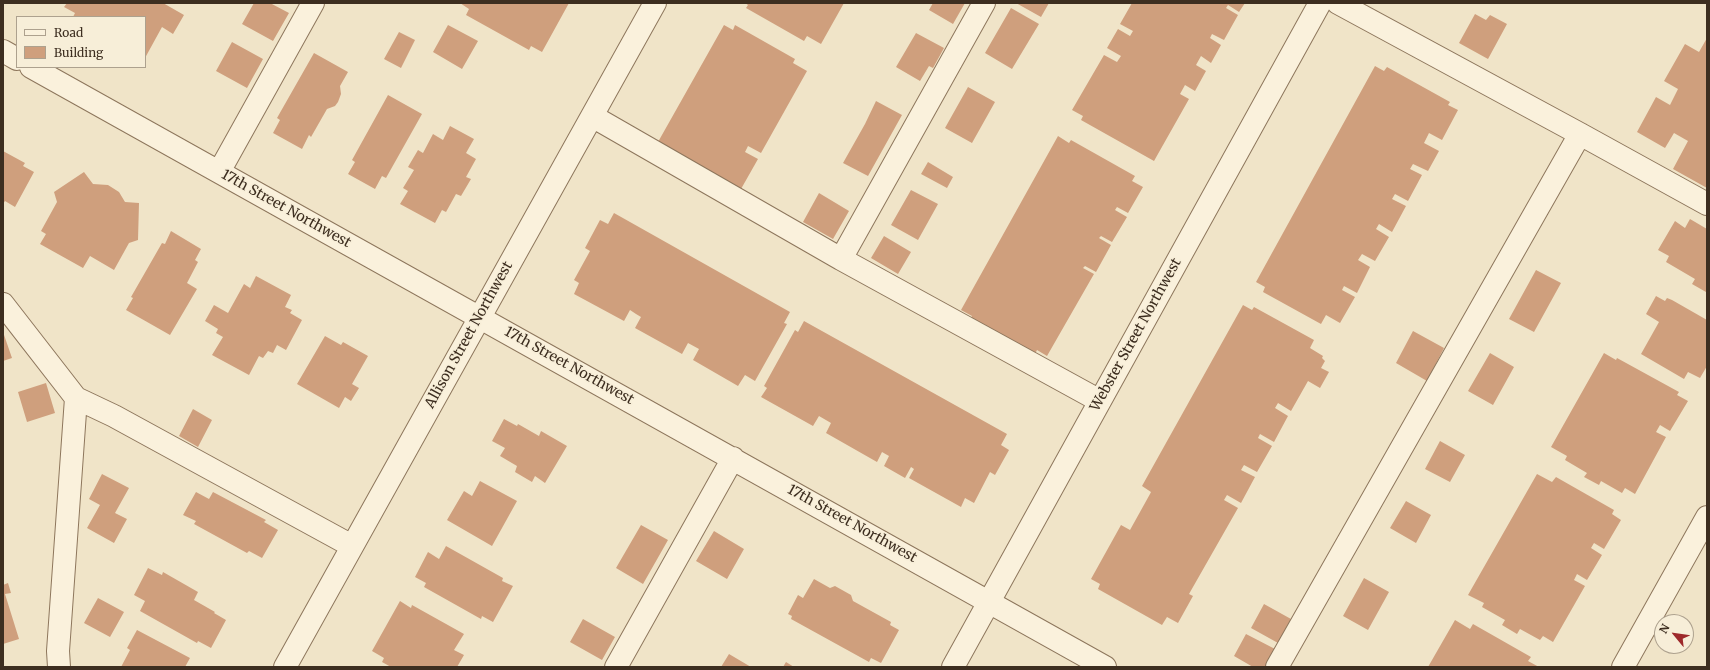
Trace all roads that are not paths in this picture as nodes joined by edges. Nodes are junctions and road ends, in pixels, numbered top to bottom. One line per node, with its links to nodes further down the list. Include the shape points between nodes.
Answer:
1 (313, 3): 11 (street)
2 (654, 3): 9 (street, Allison Street Northwest)
3 (984, 3): 13 (street)
4 (1320, 3): 17 (street, Webster Street Northwest)
5 (1338, 3): 10 (street)
6 (3, 51): 7 (street)
7 (16, 58)
8 (33, 68): 11 (street, 17th Street Northwest)
9 (592, 116): 13 (street); 15 (street, Allison Street Northwest)
10 (1580, 134): 12 (street); 27 (street)
11 (219, 172): 15 (street, 17th Street Northwest)
12 (1707, 204)
13 (840, 259): 17 (street)
14 (3, 304): 16 (street)
15 (479, 316): 18 (street, 17th Street Northwest); 20 (street, Allison Street Northwest)
16 (76, 398): 20 (street, via 114,416); 22 (street, via 58,651)
17 (1100, 401): 21 (street, Webster Street Northwest)
18 (733, 458): 21 (street, 17th Street Northwest); 24 (street)
19 (1707, 517): 28 (street)
20 (352, 546): 23 (street, Allison Street Northwest)
21 (989, 601): 25 (street, Webster Street Northwest); 26 (street, 17th Street Northwest)
22 (59, 667)
23 (284, 667)
24 (616, 667)
25 (953, 667)
26 (1105, 667)
27 (1277, 667)
28 (1623, 667)

